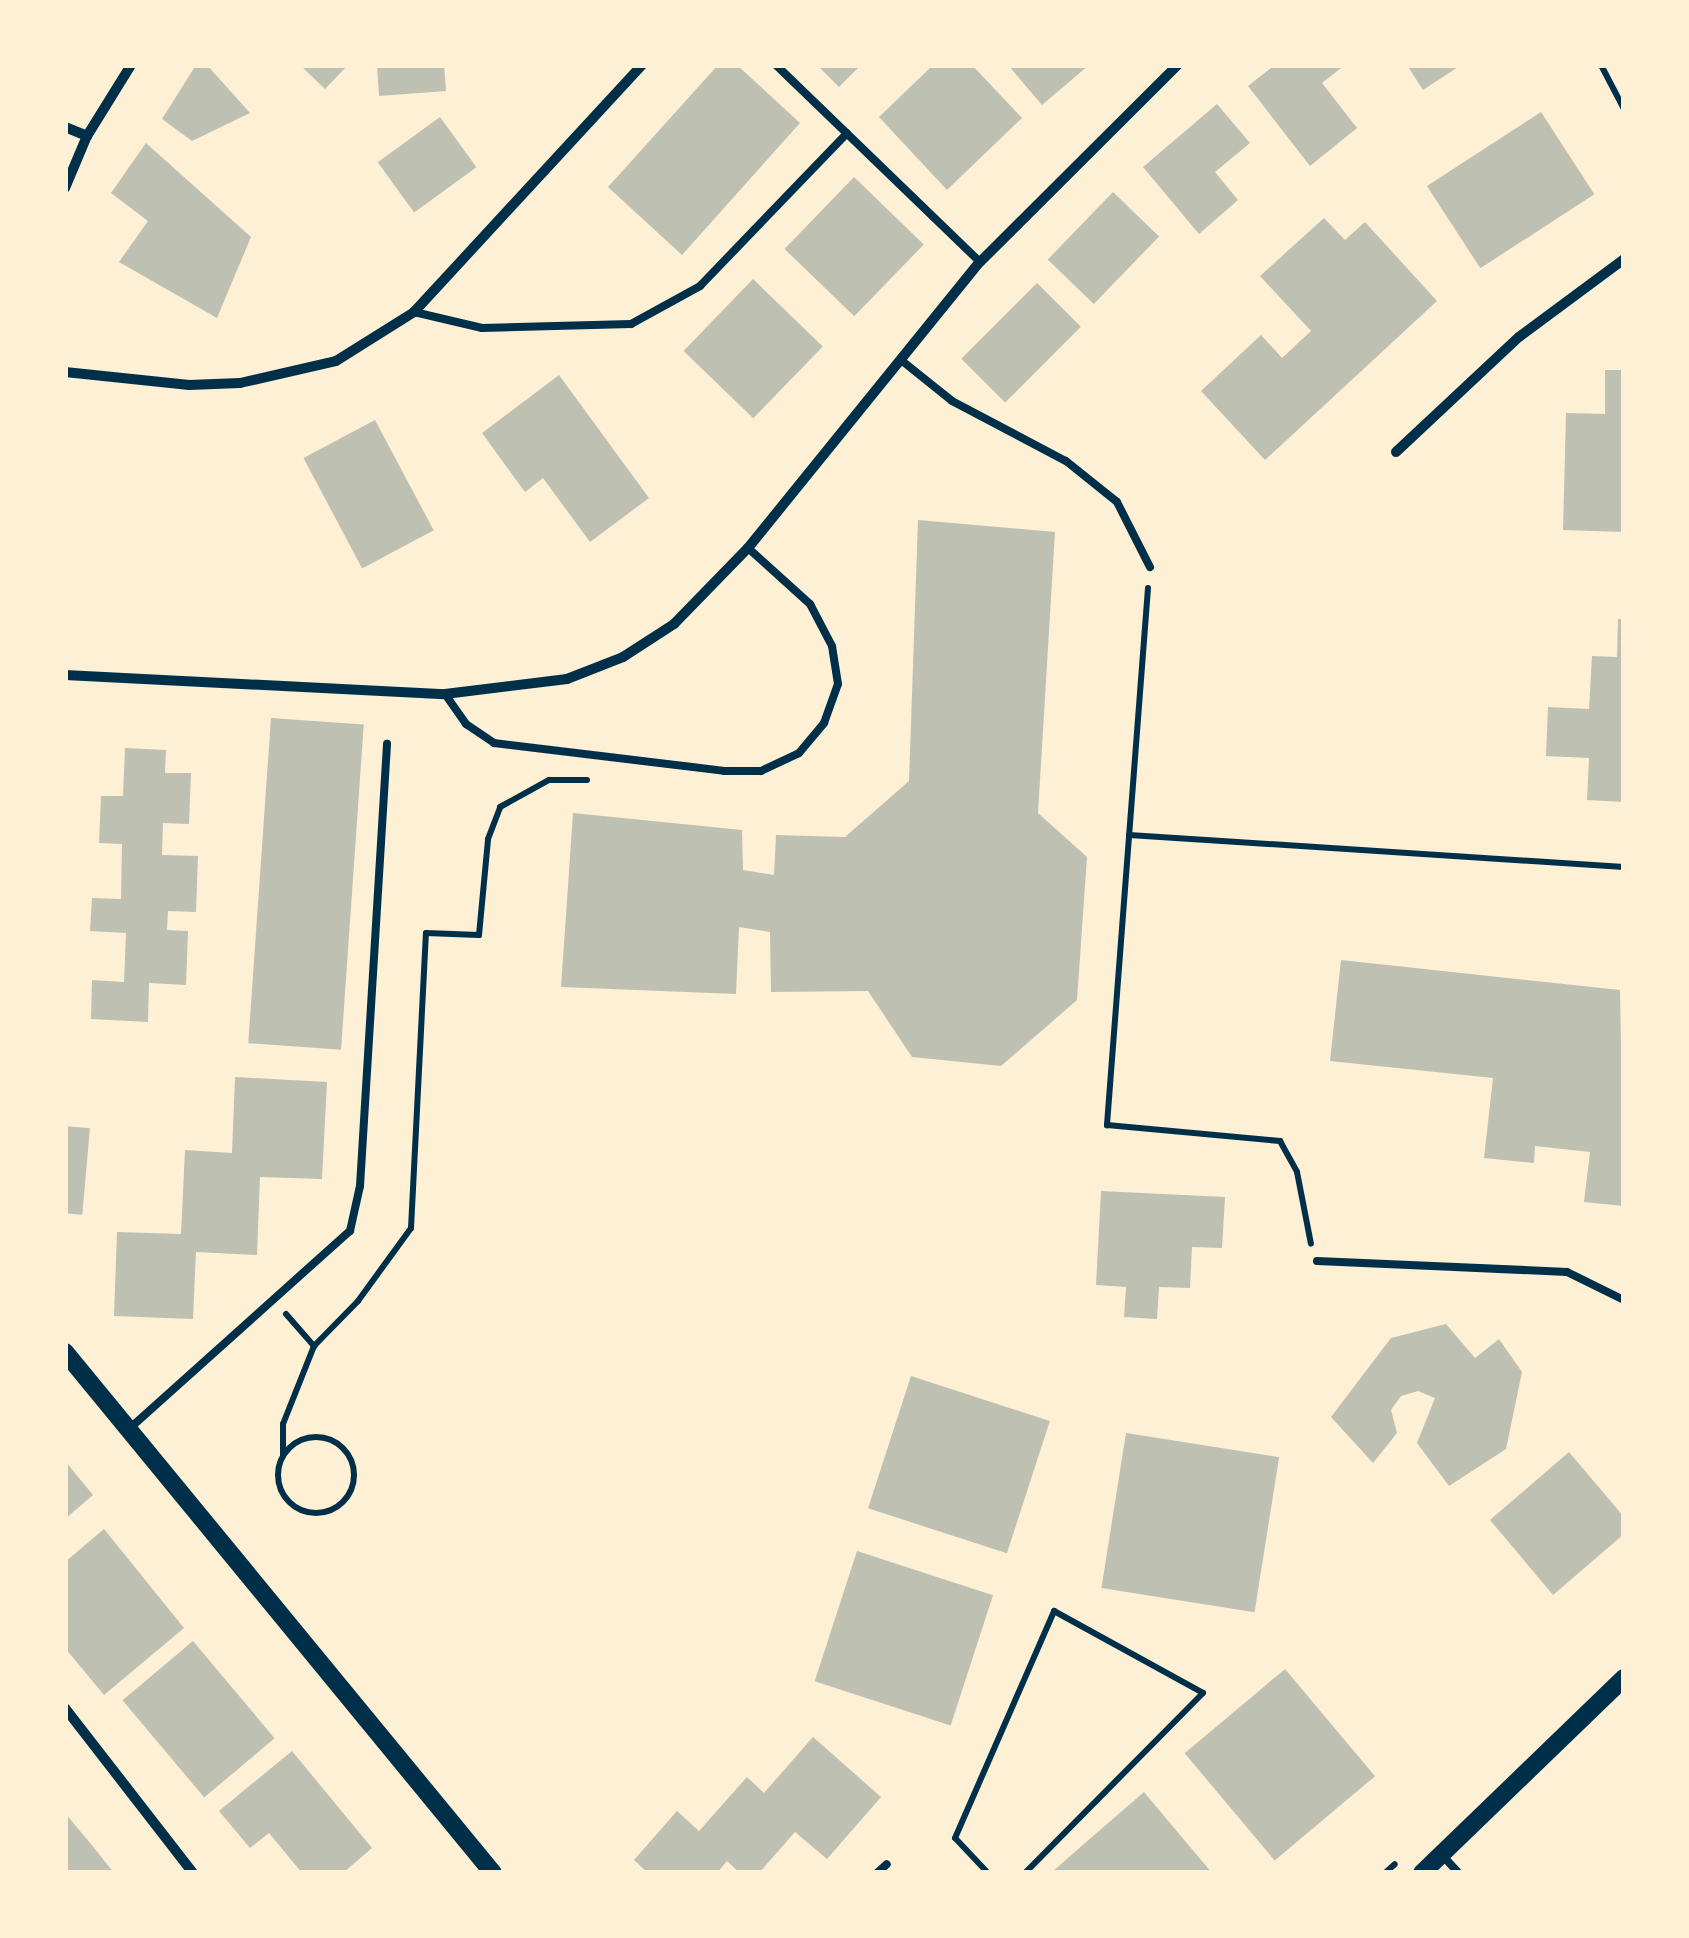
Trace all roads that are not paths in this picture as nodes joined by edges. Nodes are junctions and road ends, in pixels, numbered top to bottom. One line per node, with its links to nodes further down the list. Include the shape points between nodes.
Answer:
1 (131, 65): 7 (street)
2 (642, 65): 11 (street)
3 (776, 65): 6 (lane)
4 (1178, 65): 10 (street)
5 (65, 126): 7 (street)
6 (847, 133): 10 (lane); 11 (lane, via 700,286 632,324 482,328)
7 (86, 136): 8 (street)
8 (65, 188)
9 (1624, 259): 14 (street, via 1506,348)
10 (980, 262): 12 (street)
11 (414, 312): 13 (street, via 336,361 257,380 189,385)
12 (901, 360): 15 (street); 16 (lane, via 952,401 1066,461 1117,502)
13 (65, 372)
14 (1396, 452)
15 (748, 548): 18 (street, via 674,624 622,657 567,680); 18 (lane, via 810,604 832,646 838,684 824,723 799,753 761,771 724,771 494,743 466,724)
16 (1150, 567)
17 (65, 675): 18 (street)
18 (446, 694)
19 (388, 744): 23 (lane, via 360,1186 350,1231)
20 (1317, 1261): 21 (lane, via 1568,1272)
21 (1624, 1300)
22 (65, 1352): 23 (street)
23 (129, 1428): 29 (street)
24 (1624, 1678): 26 (street)
25 (65, 1708): 28 (street)
26 (1441, 1854): 31 (street); 32 (lane)
27 (887, 1864): 30 (lane)
28 (192, 1873)
29 (493, 1873)
30 (877, 1873)
31 (1422, 1873)
32 (1459, 1873)

